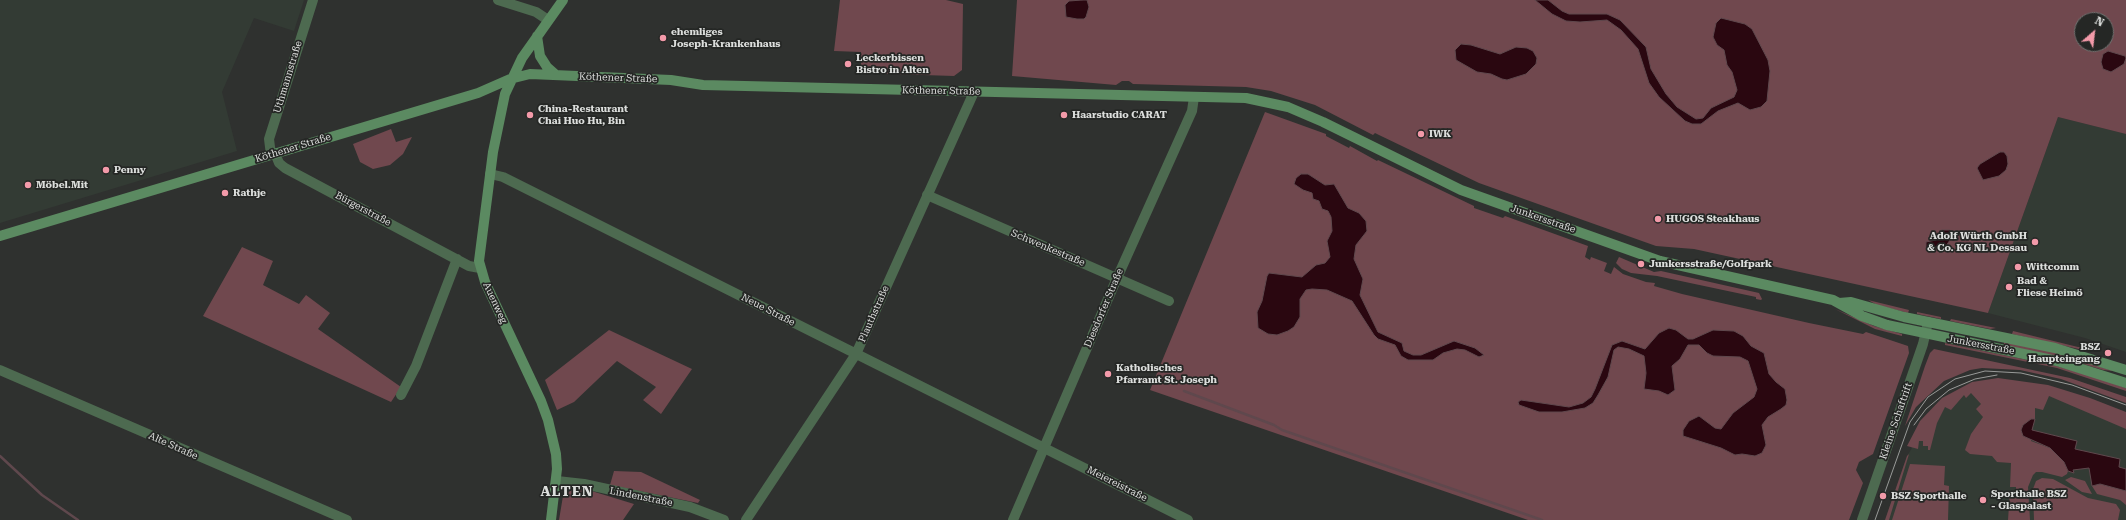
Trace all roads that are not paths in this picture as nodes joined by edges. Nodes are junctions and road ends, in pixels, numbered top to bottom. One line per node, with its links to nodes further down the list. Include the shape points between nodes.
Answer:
1 (313, 0): 11 (street, Uthmannstraße, via 269,139)
2 (498, 0): 4 (street, via 536,12)
3 (563, 0): 4 (main road, Auenweg)
4 (548, 20): 5 (main road, Auenweg)
5 (537, 36): 6 (main road, via 540,56); 7 (main road, Auenweg)
6 (556, 75): 7 (main road, Köthener Straße, via 530,74); 8 (main road, Köthener Straße, via 671,80 703,84)
7 (510, 79): 11 (main road, Köthener Straße, via 478,93); 12 (main road, Auenweg, via 501,108)
8 (974, 92): 9 (main road, Köthener Straße); 13 (street, Plauthstraße)
9 (1194, 97): 10 (main road, Köthener Straße); 17 (street, Diesdorfer Straße, via 1192,111)
10 (1260, 100): 19 (main road, Junkersstraße, via 1305,114 1475,195 1624,248 1675,265)
11 (273, 154): 14 (main road, Köthener Straße); 15 (street, Bürgerstraße, via 285,168)
12 (490, 174): 16 (main road, Auenweg); 22 (street, Neue Straße, via 503,177)
13 (927, 195): 17 (street, Schwenkestraße); 22 (street, Plauthstraße)
14 (0, 236)
15 (457, 259): 16 (street, Bürgerstraße, via 469,266); 26 (street, via 416,366)
16 (480, 268): 28 (main road, Auenweg, via 541,402 556,454)
17 (1117, 278): 18 (street, Schwenkestraße); 27 (street, Diesdorfer Straße)
18 (1169, 300)
19 (1839, 303): 20 (main road, Junkersstraße, via 1851,302); 21 (main road, Junkersstraße, via 1862,316)
20 (1928, 322): 21 (street, Kleine Schaftrift); 24 (main road, Junkersstraße, via 2054,348)
21 (1926, 334): 25 (main road, Junkersstraße, via 2057,361); 35 (street, Kleine Schaftrift)
22 (856, 354): 27 (street, Neue Straße); 32 (street, Plauthstraße)
23 (0, 370): 29 (street, Alte Straße)
24 (2126, 370)
25 (2126, 383)
26 (402, 395)
27 (1045, 448): 33 (street, Diesdorfer Straße); 34 (street, Meiereistraße)
28 (557, 481): 30 (main road, Auenweg); 31 (street, Lindenstraße, via 584,484 690,507)
29 (347, 520)
30 (551, 520)
31 (724, 520)
32 (746, 520)
33 (1012, 520)
34 (1188, 520)
35 (1862, 520)

